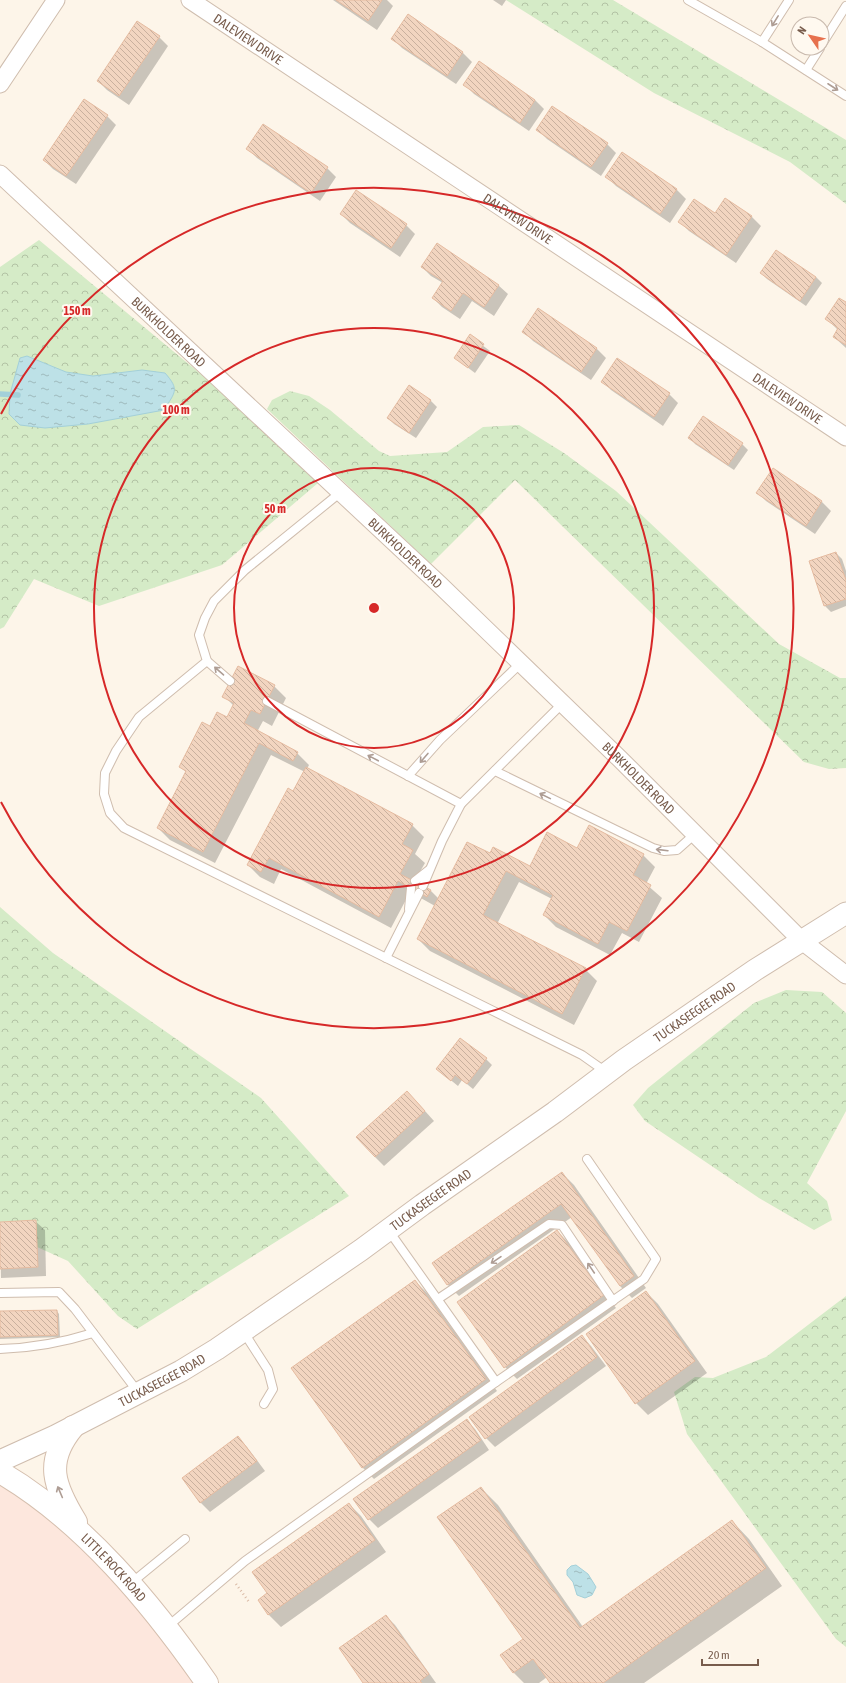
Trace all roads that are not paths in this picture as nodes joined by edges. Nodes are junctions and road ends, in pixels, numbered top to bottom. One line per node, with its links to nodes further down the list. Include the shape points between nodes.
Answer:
1 (56, 0): 10 (street)
2 (190, 0): 13 (street, DALEVIEW DRIVE)
3 (688, 0): 7 (lane)
4 (789, 0): 7 (lane, one-way to 7)
5 (846, 6): 6 (lane)
6 (830, 31)
7 (762, 42): 9 (lane)
8 (815, 56): 9 (lane)
9 (806, 70): 11 (lane, one-way to 11)
10 (0, 84)
11 (846, 96)
12 (0, 174): 14 (street, BURKHOLDER ROAD)
13 (846, 437)
14 (341, 492): 15 (lane, via 245,570 214,601 200,635); 16 (street, BURKHOLDER ROAD)
15 (207, 661): 17 (lane, one-way to 15); 28 (lane, via 140,717 116,751 105,773 104,794 110,813 124,828)
16 (521, 663): 19 (street, BURKHOLDER ROAD); 21 (lane, one-way to 21, via 440,740)
17 (230, 681)
18 (267, 701): 21 (lane, one-way to 18)
19 (562, 703): 20 (lane); 23 (street, BURKHOLDER ROAD)
20 (495, 771): 22 (lane); 23 (lane, one-way to 20, via 677,850 664,851 653,848)
21 (408, 776): 22 (lane)
22 (461, 804): 24 (lane)
23 (695, 834): 27 (street, BURKHOLDER ROAD)
24 (430, 870): 26 (lane); 26 (lane, via 413,885)
25 (846, 912): 27 (street, TUCKASEEGEE ROAD)
26 (408, 914): 28 (lane)
27 (802, 941): 29 (street, BURKHOLDER ROAD); 30 (street, TUCKASEEGEE ROAD, via 755,970)
28 (386, 958): 30 (lane, via 582,1055)
29 (846, 975)
30 (607, 1072): 32 (street, TUCKASEEGEE ROAD)
31 (587, 1159): 35 (lane, via 656,1259 644,1279)
32 (389, 1230): 34 (lane); 36 (street, TUCKASEEGEE ROAD)
33 (0, 1293): 37 (lane, via 59,1292)
34 (438, 1299): 35 (lane, one-way to 34, via 562,1225 549,1224); 39 (lane)
35 (613, 1301): 39 (lane)
36 (243, 1331): 40 (street, TUCKASEEGEE ROAD, via 181,1371); 41 (lane, via 268,1370 273,1389)
37 (93, 1333): 38 (lane, via 62,1343); 40 (lane)
38 (0, 1349)
39 (496, 1382): 48 (lane, via 245,1561)
40 (139, 1393): 42 (street, TUCKASEEGEE ROAD)
41 (264, 1404)
42 (73, 1427): 43 (street, TUCKASEEGEE ROAD); 45 (main road, one-way to 42, via 67,1507 54,1472 56,1454 62,1440)
43 (0, 1461)
44 (0, 1472): 45 (main road, LITTLE ROCK ROAD, via 41,1498)
45 (86, 1538): 47 (main road, LITTLE ROCK ROAD)
46 (186, 1539): 47 (lane)
47 (130, 1584): 48 (main road, LITTLE ROCK ROAD)
48 (166, 1628): 49 (main road, LITTLE ROCK ROAD)
49 (207, 1683)

